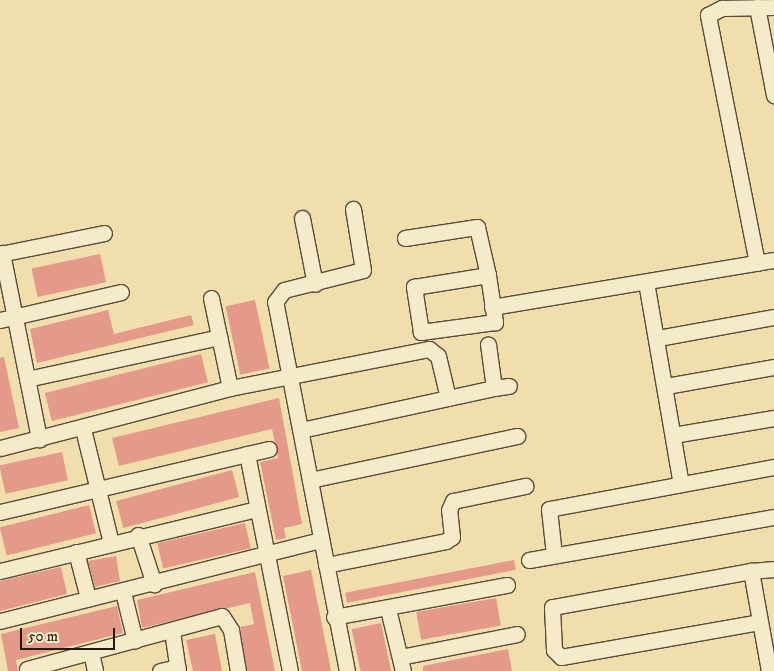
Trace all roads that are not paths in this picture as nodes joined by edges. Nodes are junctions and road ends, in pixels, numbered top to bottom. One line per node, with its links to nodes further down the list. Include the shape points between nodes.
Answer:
1 (757, 7): 2 (street); 3 (street); 10 (street, via 722,8 708,15)
2 (774, 7)
3 (774, 95)
4 (353, 209): 13 (street, via 363,270)
5 (302, 218): 13 (street)
6 (104, 233): 8 (street)
7 (405, 238): 11 (street, via 478,227)
8 (1, 254): 17 (street)
9 (774, 260): 10 (street)
10 (757, 263): 12 (street)
11 (488, 275): 16 (street); 16 (street, via 420,285 412,292 417,325 428,333 495,322)
12 (646, 282): 16 (street); 21 (street)
13 (315, 284): 24 (street, via 284,290 275,302)
14 (121, 292): 17 (street)
15 (211, 298): 20 (street)
16 (492, 307)
17 (15, 316): 19 (street); 25 (street)
18 (774, 317): 21 (street)
19 (0, 320)
20 (219, 337): 25 (street); 27 (street)
21 (658, 338): 26 (street)
22 (488, 344): 28 (street, via 501,387)
23 (774, 367): 26 (street)
24 (289, 378): 27 (street); 28 (street, via 429,349 438,356); 31 (street)
25 (27, 379): 34 (street)
26 (666, 386): 32 (street)
27 (230, 388): 30 (street)
28 (448, 398): 31 (street)
29 (774, 418): 32 (street)
30 (83, 429): 34 (street); 42 (street)
31 (301, 430): 39 (street)
32 (673, 435): 40 (street)
33 (517, 436): 39 (street)
34 (39, 439): 35 (street)
35 (0, 448)
36 (269, 449): 37 (street)
37 (247, 454): 42 (street); 43 (street)
38 (774, 467): 40 (street)
39 (310, 480): 47 (street)
40 (680, 484): 50 (street, via 549,509)
41 (525, 486): 53 (street, via 453,501 449,510 452,537 446,541)
42 (97, 488): 44 (street); 48 (street)
43 (257, 509): 46 (street); 51 (street)
44 (0, 512)
45 (774, 517): 50 (street)
46 (138, 535): 48 (street); 57 (street)
47 (321, 540): 51 (street); 53 (street)
48 (110, 543): 49 (street)
49 (76, 552): 55 (street); 60 (street)
50 (554, 555): 52 (street)
51 (265, 557): 57 (street); 76 (street)
52 (529, 560)
53 (326, 565): 62 (street)
54 (774, 569): 56 (street)
55 (0, 571)
56 (751, 572): 64 (street); 64 (street, via 552,607 554,650 561,657)
57 (154, 584): 59 (street)
58 (507, 585): 61 (street)
59 (123, 592): 60 (street); 67 (street)
60 (88, 598): 63 (street)
61 (388, 609): 62 (street); 69 (street)
62 (334, 617): 77 (street)
63 (0, 621)
64 (759, 622): 78 (street)
65 (172, 631): 67 (street); 72 (street); 75 (street, via 222,616 231,630)
66 (516, 634): 69 (street)
67 (135, 641): 68 (street)
68 (91, 653): 70 (street); 73 (street)
69 (402, 664)
70 (48, 667): 71 (street)
71 (27, 669)
72 (178, 669): 74 (street)
73 (95, 671)
74 (160, 671)
75 (238, 671)
76 (290, 671)
77 (347, 671)
78 (769, 671)

